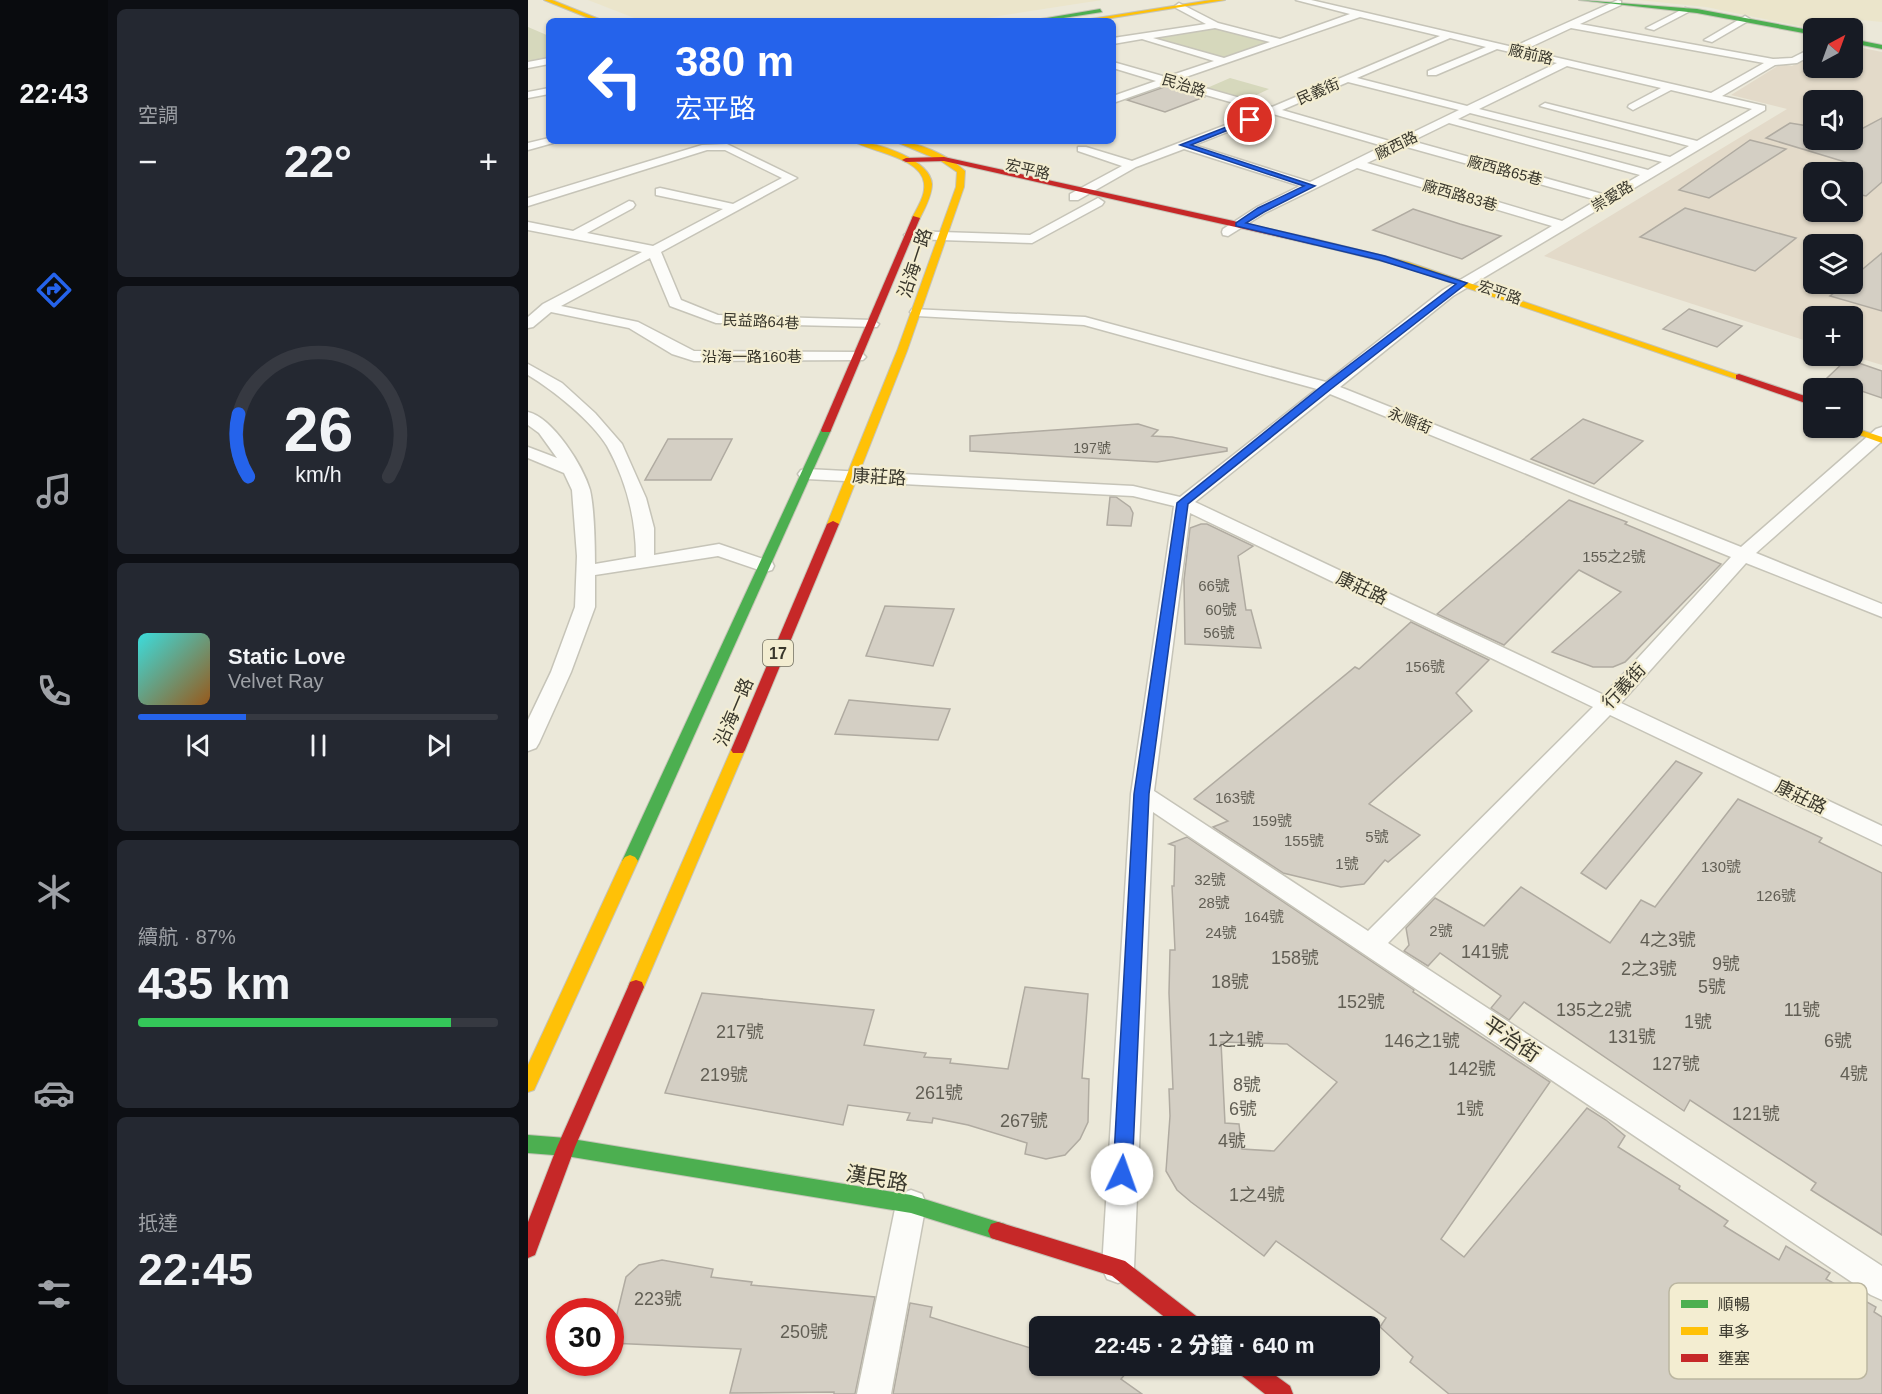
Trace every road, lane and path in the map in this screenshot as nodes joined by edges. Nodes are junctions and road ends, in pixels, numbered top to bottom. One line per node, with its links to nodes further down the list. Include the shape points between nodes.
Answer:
1 (547, 0): 9 (street)
2 (1222, 0): 5 (street)
3 (1300, 0): 8 (street, 廠前路)
4 (1582, 0): 6 (street)
5 (1173, 3): 10 (street); 11 (street); 13 (street)
6 (1618, 3): 7 (street); 14 (street)
7 (1688, 10): 12 (street); 15 (street)
8 (1359, 14): 17 (street, 廠前路); 21 (street)
9 (594, 18)
10 (1056, 18)
11 (1096, 18)
12 (1745, 19): 16 (street); 19 (street)
13 (1215, 25): 18 (street); 21 (street)
14 (1570, 25): 25 (street); 30 (street)
15 (1651, 28)
16 (1803, 31)
17 (1449, 35): 23 (street, 廠前路); 35 (street)
18 (1141, 37): 20 (street); 27 (street)
19 (1709, 40)
20 (1116, 41)
21 (1283, 42): 27 (street)
22 (1863, 43): 24 (street)
23 (1496, 46): 25 (street, 廠前路); 33 (street)
24 (1882, 47)
25 (1515, 50): 29 (street, 廠前路)
26 (1803, 56): 30 (street, via 1794,61)
27 (1225, 61): 34 (street)
28 (546, 62): 31 (street)
29 (1566, 62): 36 (street, 廠前路); 44 (street, 廠西路)
30 (1773, 62): 39 (street)
31 (528, 65)
32 (1116, 66): 34 (street, 民治路)
33 (1432, 74)
34 (1167, 79): 40 (street); 45 (street, 民治路)
35 (1347, 79): 44 (street, 民義街); 45 (street, 民義街)
36 (1671, 86): 39 (street, 廠前路); 42 (street)
37 (546, 92): 38 (street)
38 (528, 95)
39 (1714, 96): 43 (street, 廠前路)
40 (1116, 99)
41 (1545, 106): 53 (street)
42 (1633, 107)
43 (1761, 108): 53 (street, 崇愛路)
44 (1471, 109): 46 (street, 廠西路); 59 (street, 民義街)
45 (1272, 111): 51 (street, 民治路); 52 (street, 民義街)
46 (1449, 120): 51 (street, 廠西路); 64 (street)
47 (546, 142): 54 (street)
48 (696, 144): 55 (street)
49 (865, 144): 58 (street)
50 (906, 144): 57 (street)
51 (1398, 144): 60 (street, 廠西路); 68 (street, 廠西路65巷)
52 (1184, 145): 61 (street, 民義街); 65 (street)
53 (1700, 145): 59 (street, 崇愛路)
54 (528, 147)
55 (706, 147): 69 (street); 72 (street, via 727,147 790,178)
56 (1082, 148): 61 (street)
57 (944, 159): 58 (street); 62 (street); 67 (street, 宏平路)
58 (906, 160): 63 (street)
59 (1673, 161): 64 (street, 崇愛路)
60 (1356, 164): 65 (street, 廠西路); 73 (street, 廠西路83巷)
61 (1132, 165): 67 (street, 民義街)
62 (961, 171): 63 (street, 宏平路); 67 (street, 宏平路); 78 (street, 沿海一路 / 17, via 962,183)
63 (924, 172): 77 (street, 沿海一路, via 927,193)
64 (1650, 174): 68 (street, 崇愛路)
65 (1311, 186): 75 (street, 廠西路)
66 (660, 192): 72 (street)
67 (1079, 193): 70 (street, 宏平路); 75 (street, 宏平路)
68 (1608, 199): 73 (street, 崇愛路)
69 (528, 202)
70 (1098, 202): 75 (street, 宏平路); 78 (street, via 1032,238)
71 (630, 205): 76 (street)
72 (734, 208): 79 (street)
73 (1563, 225): 80 (street, 崇愛路)
74 (528, 226): 76 (street)
75 (1233, 228): 80 (street, 宏平路)
76 (575, 235): 79 (street)
77 (910, 235): 78 (street); 84 (street, 沿海一路)
78 (942, 236): 82 (street, 沿海一路 / 17)
79 (653, 250): 81 (street); 84 (street, 民益路64巷, via 680,307 726,320)
80 (1455, 288): 87 (street, 崇愛路); 88 (street, 宏平路); 89 (street, 宏平路)
81 (548, 307): 83 (street); 85 (street, 沿海一路160巷, via 633,325 682,354 694,356)
82 (917, 312): 87 (street, 永順街, via 1084,321); 97 (street, 沿海一路 / 17)
83 (528, 324)
84 (872, 324): 85 (street, 沿海一路)
85 (858, 357): 96 (street, 沿海一路)
86 (528, 369): 100 (street, via 557,386 614,444 645,528)
87 (1327, 387): 98 (street, 崇愛路); 99 (street, 永順街)
88 (1803, 399)
89 (1803, 413)
90 (528, 417): 95 (street, via 544,430)
91 (1863, 423): 93 (street)
92 (1863, 431): 93 (street)
93 (1880, 434): 99 (street, 行義街)
94 (528, 452): 95 (street)
95 (572, 470): 102 (street, via 581,490)
96 (807, 474): 97 (street, 康莊路); 101 (street, 沿海一路)
97 (855, 475): 98 (street, 康莊路, via 1133,491); 111 (street, 沿海一路 / 17)
98 (1183, 503): 104 (street, 康莊路); 106 (street)
99 (1744, 554): 103 (street, 永順街); 104 (street, 行義街)
100 (645, 561): 101 (street, via 719,550); 102 (street)
101 (765, 566): 109 (street, 沿海一路)
102 (585, 571): 105 (street, via 585,607)
103 (1882, 611)
104 (1608, 704): 107 (street, 康莊路); 108 (street, 行義街)
105 (528, 743)
106 (1142, 794): 108 (street, 平治街); 114 (street)
107 (1882, 836)
108 (1370, 945): 115 (street, 平治街)
109 (528, 1084)
110 (528, 1144): 111 (street, 漢民路)
111 (566, 1147): 112 (street, 漢民路); 113 (street, 沿海一路 / 17)
112 (911, 1204): 114 (street, 漢民路); 118 (street)
113 (528, 1248)
114 (1118, 1268): 116 (street, 漢民路)
115 (1882, 1284)
116 (1180, 1316)
117 (1258, 1376): 119 (street)
118 (874, 1394)
119 (1282, 1394)

